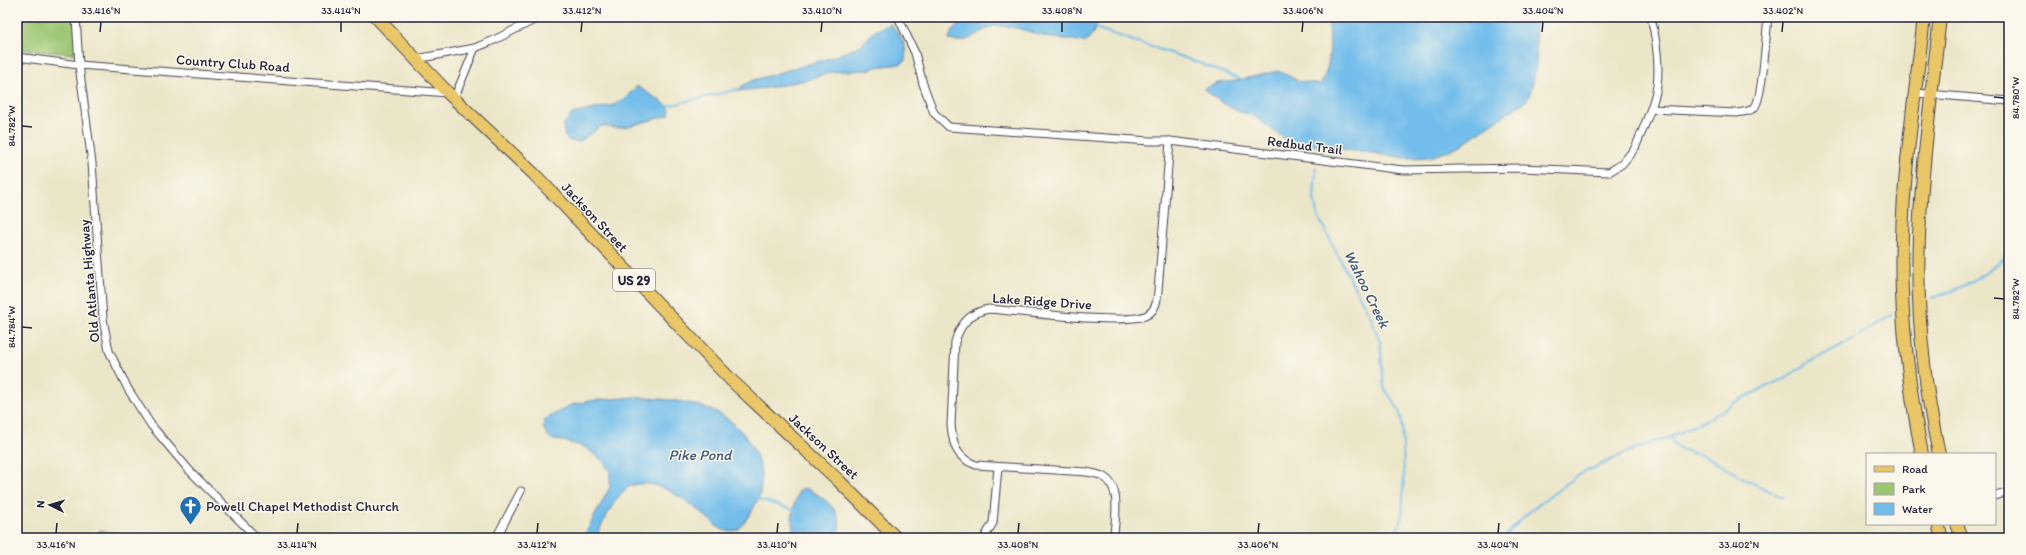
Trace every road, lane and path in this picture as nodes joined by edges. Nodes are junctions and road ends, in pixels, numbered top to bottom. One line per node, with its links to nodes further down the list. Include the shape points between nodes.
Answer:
1 (76, 17): 12 (street, Old Atlanta Highway)
2 (376, 17): 11 (main road, Jackson Street / US 29)
3 (540, 17): 9 (street)
4 (898, 17): 18 (street, Redbud Trail, via 915,53 934,113 949,127 1150,141)
5 (1651, 17): 17 (street, Redbud Trail, via 1658,71)
6 (1768, 17): 17 (street, via 1762,78 1755,108 1736,113)
7 (1924, 17): 13 (main road)
8 (1940, 17): 14 (main road)
9 (475, 48): 11 (street); 15 (street)
10 (17, 57): 12 (street, Country Club Road)
11 (416, 59): 15 (main road, Jackson Street / US 29)
12 (79, 65): 15 (street, Country Club Road); 28 (street, Old Atlanta Highway, via 92,163 100,290 109,352 151,425 189,470)
13 (1916, 93): 14 (street); 19 (main road, via 1905,175 1902,238 1908,363)
14 (1932, 95): 16 (street); 20 (main road, via 1919,231 1920,297 1926,378)
15 (451, 96): 30 (main road, Jackson Street / US 29, via 534,174 732,381)
16 (2009, 101)
17 (1651, 109): 18 (street, Redbud Trail, via 1635,148 1622,164 1609,172 1523,168 1403,170)
18 (1170, 140): 21 (street, Lake Ridge Drive, via 1158,291 1154,310 1146,315 1121,319 989,309 971,316 958,332 955,342 952,425 955,445 966,461 976,465)
19 (1922, 453)
20 (1939, 453)
21 (998, 467): 27 (street, Lake Ridge Drive, via 1087,472 1104,477 1112,485 1116,503); 31 (street, via 992,523)
22 (521, 490): 29 (street)
23 (2009, 492): 24 (street)
24 (1996, 496)
25 (1938, 525): 32 (main road)
26 (1957, 525): 33 (main road)
27 (1114, 535)
28 (257, 538)
29 (496, 538)
30 (896, 538)
31 (984, 538)
32 (1942, 538)
33 (1962, 538)

